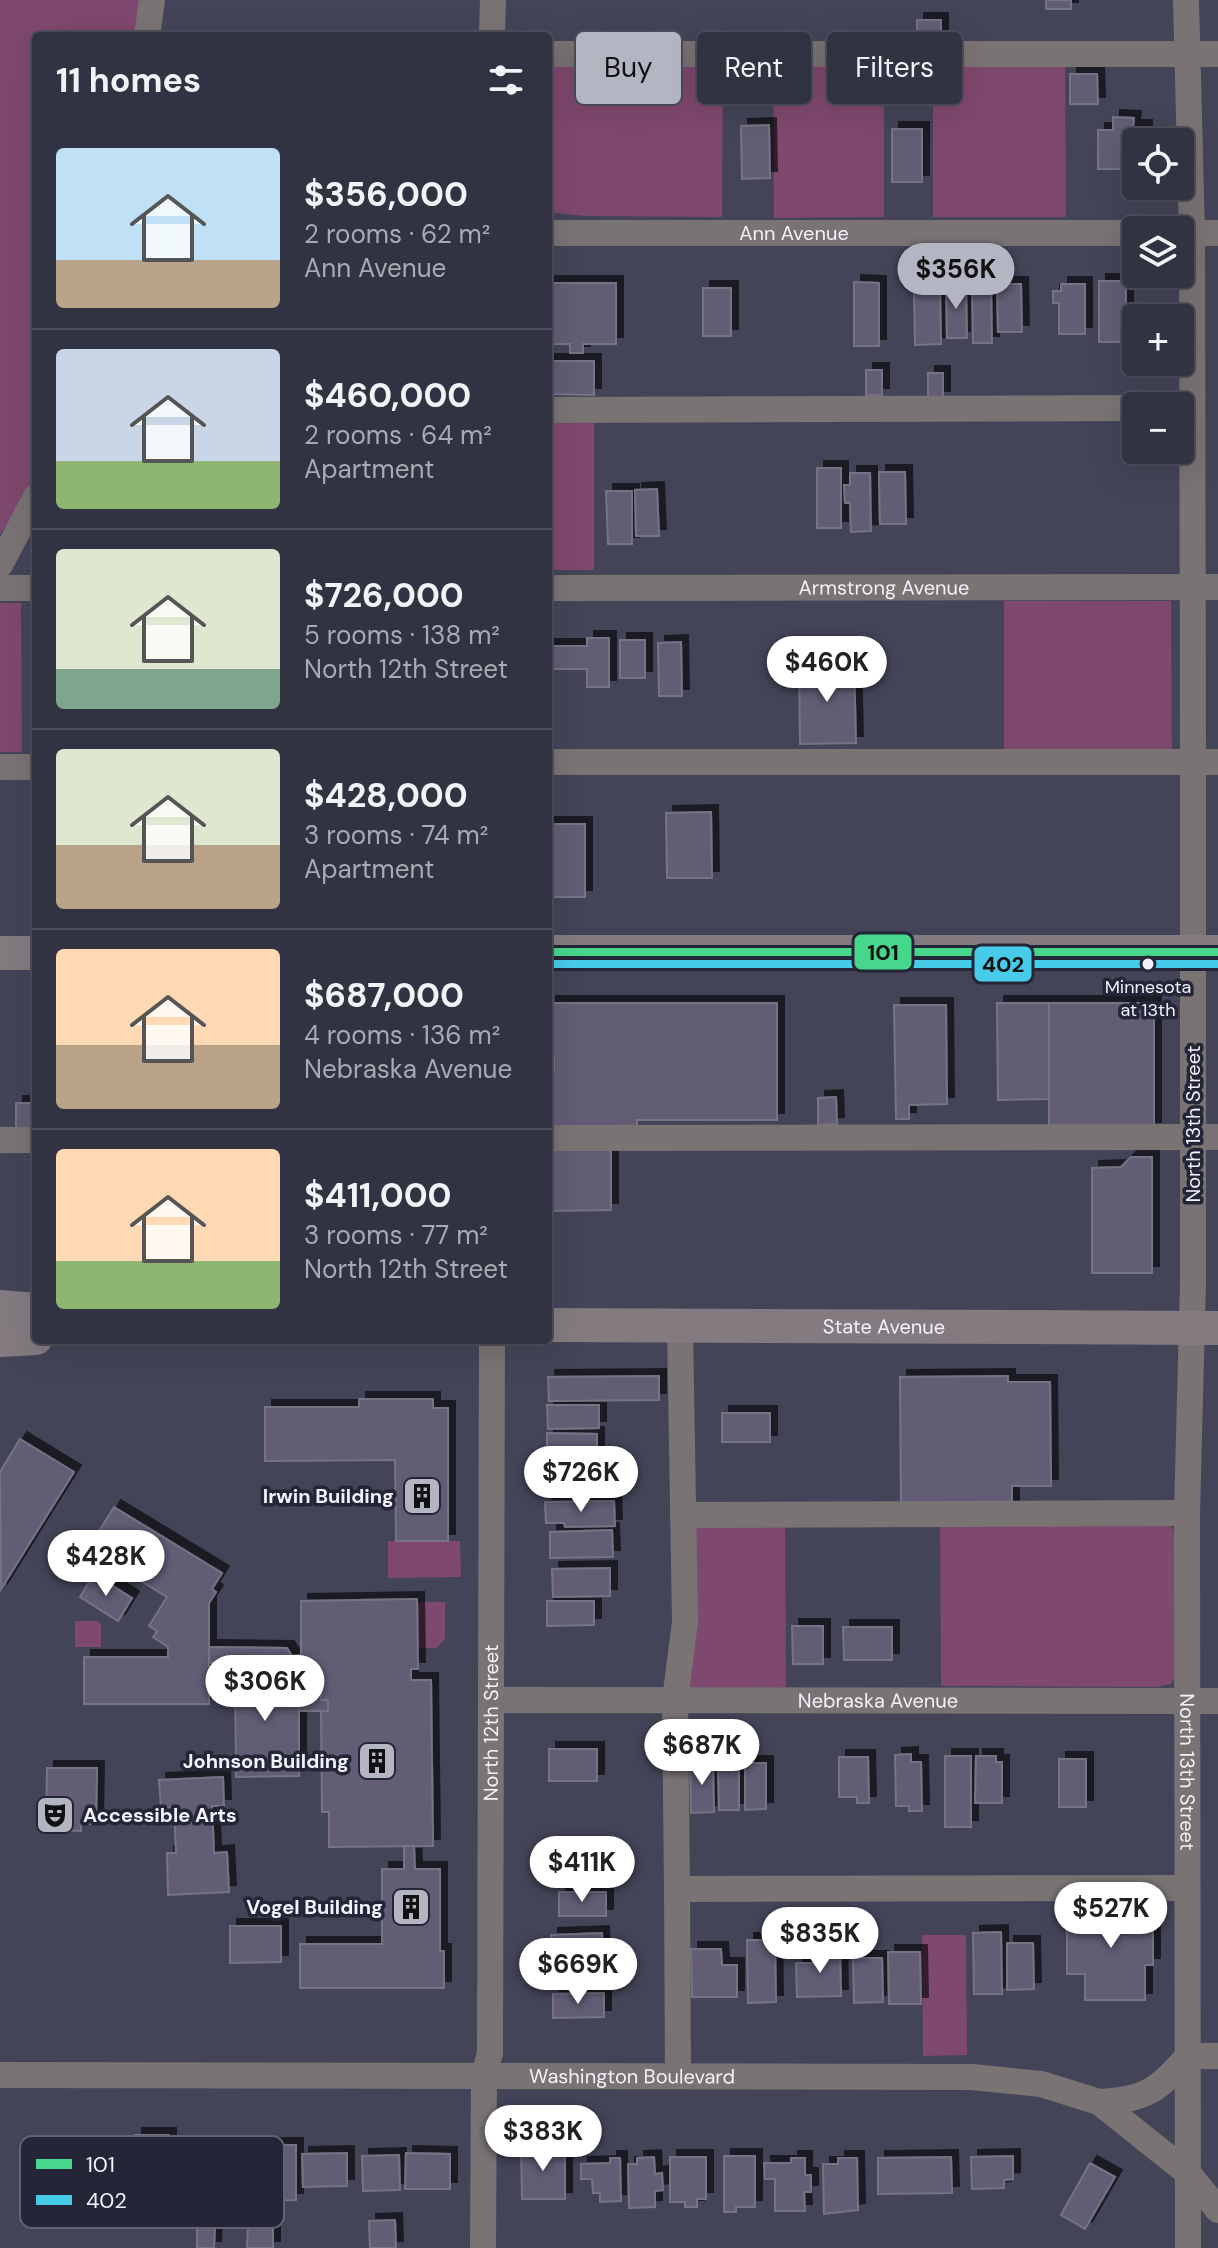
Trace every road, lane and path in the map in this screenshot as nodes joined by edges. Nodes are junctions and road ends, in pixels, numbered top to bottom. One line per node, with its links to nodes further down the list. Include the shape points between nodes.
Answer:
1 (152, 0): 4 (street)
2 (493, 0): 5 (street)
3 (1186, 0): 7 (street, North 13th Street)
4 (148, 32)
5 (492, 32)
6 (552, 54): 7 (street)
7 (1186, 54): 8 (street); 11 (street, North 13th Street)
8 (1218, 54)
9 (552, 233): 10 (street, Ann Avenue)
10 (1122, 233)
11 (1197, 233): 12 (street, North 13th Street)
12 (1187, 392)
13 (1122, 408): 14 (street)
14 (552, 410)
15 (1192, 464): 18 (street, North 13th Street)
16 (32, 505): 17 (street)
17 (0, 565)
18 (1205, 587): 21 (street, Armstrong Avenue); 23 (street, North 13th Street)
19 (0, 588): 20 (street)
20 (32, 588)
21 (552, 588)
22 (552, 762): 23 (street)
23 (1206, 762): 26 (street, North 13th Street)
24 (0, 767): 25 (street)
25 (32, 767)
26 (1205, 951): 27 (main road); 30 (street, North 13th Street)
27 (552, 952)
28 (0, 953): 29 (main road)
29 (32, 953)
30 (1206, 1137): 31 (street); 38 (street, North 13th Street)
31 (552, 1138)
32 (0, 1140): 33 (street)
33 (32, 1140)
34 (0, 1307): 35 (main road)
35 (32, 1310)
36 (552, 1325): 37 (main road, State Avenue)
37 (680, 1325): 38 (main road, State Avenue); 43 (street)
38 (1205, 1328): 42 (street, North 13th Street)
39 (32, 1338): 40 (main road)
40 (0, 1340)
41 (492, 1344): 44 (street, North 12th Street)
42 (1187, 1513): 43 (street); 46 (street, North 13th Street)
43 (683, 1515): 45 (street, via 685,1622)
44 (492, 1700): 45 (street, Nebraska Avenue); 54 (street, North 12th Street, via 490,2053)
45 (675, 1700): 46 (street, Nebraska Avenue); 49 (street)
46 (1187, 1701): 47 (street, Nebraska Avenue); 48 (street, North 13th Street)
47 (1218, 1701)
48 (1187, 1888): 49 (street); 50 (street, North 13th Street)
49 (677, 1889): 53 (street)
50 (1188, 2056): 51 (street); 55 (street, via 1152,2092); 56 (street, North 13th Street)
51 (1218, 2056)
52 (0, 2075): 54 (street, Washington Boulevard)
53 (678, 2075): 54 (street, Washington Boulevard); 55 (street, Washington Boulevard, via 972,2077 1041,2084)
54 (484, 2076): 58 (street, North 12th Street)
55 (1099, 2102): 56 (street, Washington Boulevard)
56 (1188, 2173): 57 (street, Washington Boulevard); 59 (street, North 13th Street)
57 (1214, 2198)
58 (483, 2248)
59 (1188, 2248)

